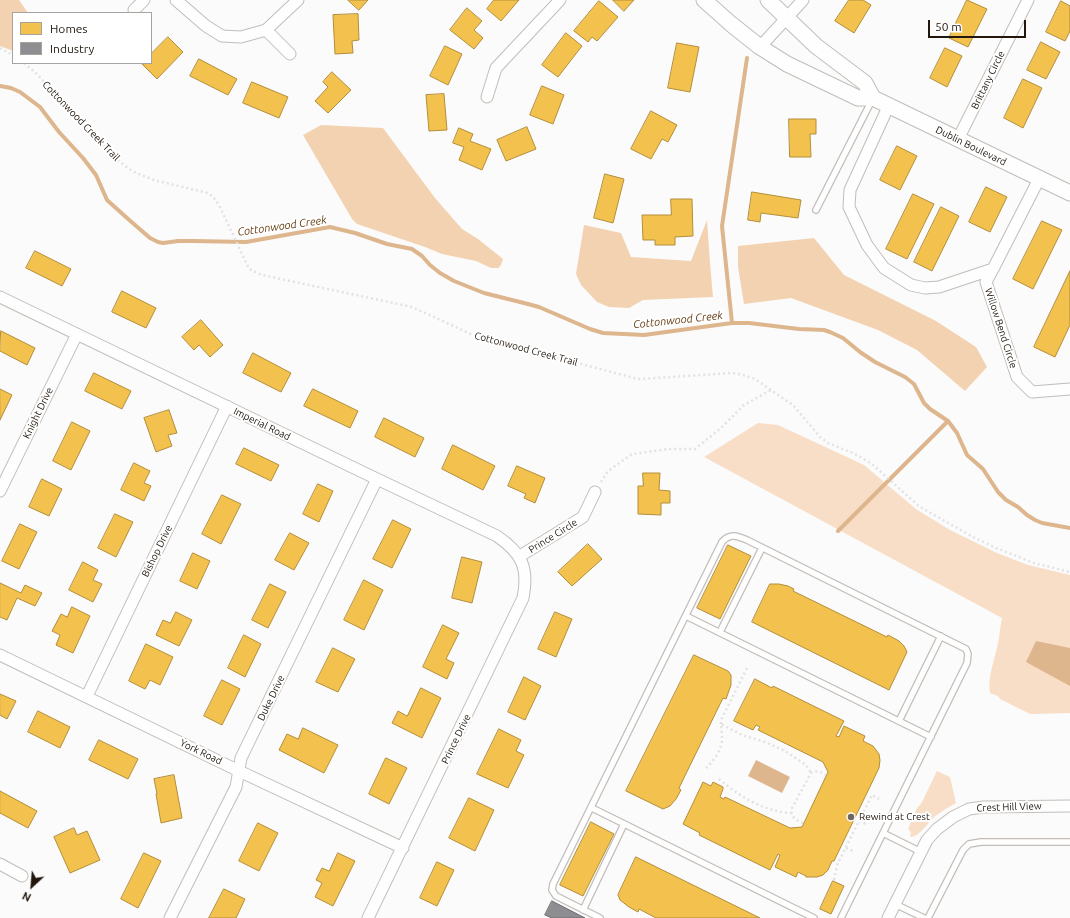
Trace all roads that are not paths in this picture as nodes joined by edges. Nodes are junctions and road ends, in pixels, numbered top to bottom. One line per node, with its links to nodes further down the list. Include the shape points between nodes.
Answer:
1 (144, 0): 9 (street)
2 (176, 0): 11 (street, via 222,36 241,37)
3 (298, 0): 11 (street)
4 (560, 0): 14 (street, via 496,68)
5 (704, 0): 12 (main road, Dublin Boulevard)
6 (768, 0): 10 (main road)
7 (803, 0): 10 (street)
8 (1028, 0): 17 (street, Brittany Circle)
9 (134, 10)
10 (787, 18): 12 (street); 15 (main road, via 816,46 865,83)
11 (266, 30): 13 (street)
12 (760, 47): 15 (main road, Dublin Boulevard, via 787,64 858,98)
13 (290, 54)
14 (487, 97)
15 (873, 98): 16 (main road, Dublin Boulevard); 20 (lane)
16 (889, 106): 17 (main road, Dublin Boulevard); 21 (street, via 850,190 849,207 867,245 884,268 911,285 925,288 939,287)
17 (958, 139): 18 (main road, Dublin Boulevard)
18 (1039, 179): 19 (main road, Dublin Boulevard); 21 (street, Willow Bend Circle)
19 (1070, 194)
20 (816, 210)
21 (993, 269): 24 (street, Willow Bend Circle, via 986,282 1017,377 1032,392)
22 (0, 297): 23 (street, Imperial Road)
23 (77, 334): 25 (street, Imperial Road); 27 (street, Knight Drive)
24 (1070, 388)
25 (227, 406): 26 (street, Imperial Road); 35 (street, Bishop Drive)
26 (377, 479): 30 (street, Imperial Road, via 497,536); 38 (street, Duke Drive, via 241,758)
27 (0, 491)
28 (595, 492): 30 (street, Prince Circle, via 584,517)
29 (762, 548): 31 (lane, via 738,536 726,538); 32 (lane); 33 (lane)
30 (520, 556): 44 (street, Prince Drive, via 525,572 524,598)
31 (686, 616): 32 (lane); 40 (lane)
32 (720, 632): 36 (lane)
33 (941, 636): 36 (lane); 37 (lane, via 964,647 968,651 968,657)
34 (0, 655): 35 (street, York Road)
35 (87, 696): 38 (street, York Road)
36 (899, 721): 37 (lane)
37 (931, 737): 42 (lane)
38 (239, 771): 44 (street, York Road); 51 (street, Duke Drive, via 236,787)
39 (1070, 806): 45 (street, Crest Hill View, via 984,807 962,812 944,822 931,835)
40 (592, 808): 41 (lane); 49 (lane, via 552,887 556,896)
41 (624, 824): 49 (lane); 50 (lane)
42 (883, 834): 45 (lane); 55 (lane)
43 (1070, 842): 58 (lane, via 980,842 967,846)
44 (403, 848): 52 (street, Prince Drive)
45 (920, 852): 48 (street, Crest Hill View)
46 (0, 864): 47 (street)
47 (22, 876)
48 (895, 904): 56 (street, Crest Hill View); 57 (lane)
49 (583, 910): 53 (lane)
50 (802, 915): 54 (lane)
51 (170, 918)
52 (368, 918)
53 (600, 918)
54 (814, 918)
55 (841, 918)
56 (888, 918)
57 (924, 918)
58 (928, 918)

